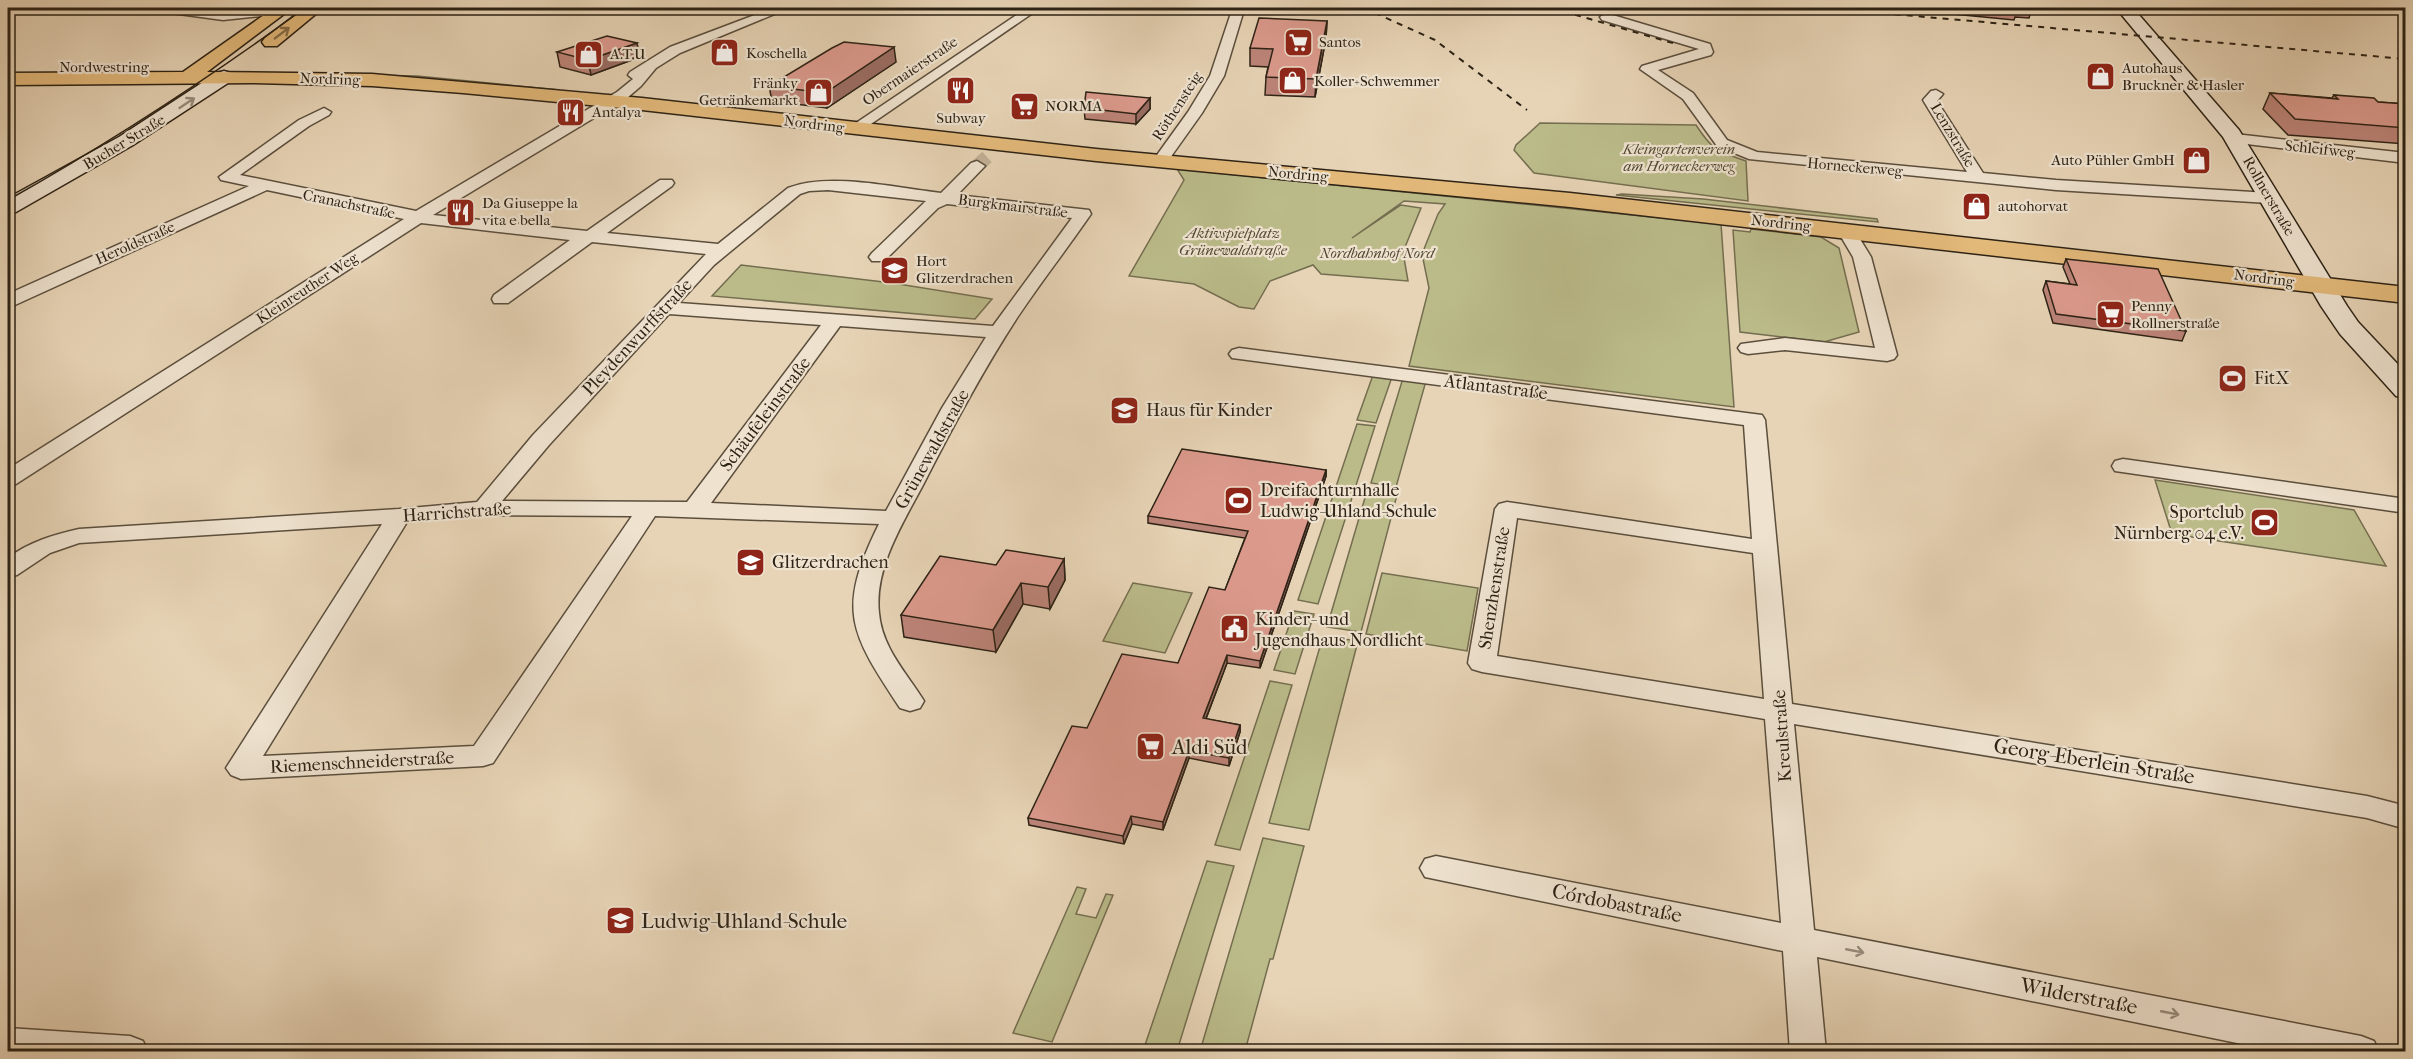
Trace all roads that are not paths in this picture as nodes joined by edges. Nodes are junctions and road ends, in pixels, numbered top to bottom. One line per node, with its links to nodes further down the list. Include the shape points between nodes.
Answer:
1 (164, 8): 8 (street)
2 (315, 8): 11 (main road, one-way to 2)
3 (783, 8): 13 (street, Kleinreuther Weg, via 675,50)
4 (1034, 8): 20 (street, Obermaierstraße)
5 (1235, 8): 23 (street, Röthensteig, via 1238,12 1217,76)
6 (2124, 8): 22 (street, Rollnerstraße)
7 (283, 9): 8 (street); 10 (main road)
8 (238, 16): 10 (street)
9 (1606, 17): 26 (street, Horneckerweg, via 1706,47 1706,52 1647,69 1688,96 1722,142 1737,150 1777,159)
10 (262, 24): 12 (main road)
11 (241, 64): 12 (main road, Nordring); 18 (main road, Nordring, via 392,82); 33 (street, Bucher Straße, one-way to 11, via 142,132)
12 (188, 65): 14 (main road, Nordwestring); 15 (main road, Nordwestring); 17 (street, Bucher Straße)
13 (649, 68): 18 (street, Kleinreuther Weg); 18 (street, Kleinreuther Weg, via 637,85)
14 (8, 69)
15 (8, 79)
16 (1936, 94): 26 (street, Lenzstraße, via 1930,100)
17 (160, 95)
18 (615, 96): 20 (main road, Nordring); 24 (main road, Nordring); 35 (street, Kleinreuther Weg)
19 (324, 112): 28 (street, Cranachstraße, via 227,177)
20 (863, 123): 23 (main road, Nordring)
21 (114, 125): 30 (street, Bucher Straße)
22 (2235, 139): 25 (street, Schleifweg); 31 (street, Rollnerstraße)
23 (1165, 155): 40 (main road, Nordring, via 1545,191)
24 (988, 156): 32 (street, Burgkmairstraße); 36 (main road, Nordring, via 1492,192)
25 (2406, 158)
26 (1977, 178): 31 (street, Horneckerweg)
27 (666, 183): 37 (street)
28 (262, 186): 35 (street, Cranachstraße); 44 (street, Heroldstraße)
29 (807, 186): 32 (street, Burgkmairstraße); 38 (street, Pleydenwurffstraße, via 794,191)
30 (8, 194)
31 (2269, 198): 40 (street, Rollnerstraße)
32 (944, 199): 34 (street, Burgkmairstraße); 39 (street, Burgkmairstraße, via 932,204)
33 (8, 207)
34 (1083, 214): 47 (street, Grünewaldstraße)
35 (417, 218): 37 (street, Cranachstraße); 53 (street, Kleinreuther Weg)
36 (1846, 230): 40 (main road, Nordring); 48 (street, via 1862,256 1887,355 1785,344)
37 (588, 237): 38 (street, Cranachstraße); 43 (street)
38 (721, 250): 45 (street, Pleydenwurffstraße)
39 (878, 257)
40 (2316, 279): 41 (main road, Nordring); 42 (main road, Nordring); 50 (street, Rollnerstraße, via 2349,328)
41 (2406, 284)
42 (2406, 295)
43 (501, 299)
44 (8, 301)
45 (664, 308): 46 (street); 55 (street, Pleydenwurffstraße)
46 (836, 319): 47 (street); 57 (street, Schäufeleinstraße)
47 (999, 332): 59 (street, Grünewaldstraße)
48 (1748, 348)
49 (1239, 354): 51 (street, Atlantastraße)
50 (2406, 390)
51 (1754, 420): 60 (street, Kreulstraße)
52 (2123, 466): 54 (street)
53 (8, 479)
54 (2406, 506)
55 (484, 508): 56 (street, Harrichstraße); 58 (street, Harrichstraße)
56 (648, 508): 57 (street, Harrichstraße); 58 (street, Riemenschneiderstraße, via 483,756 241,768)
57 (694, 510): 59 (street, Harrichstraße)
58 (399, 516): 61 (street, Harrichstraße, via 79,536 45,544)
59 (894, 518): 62 (street, Grünewaldstraße, via 866,594 867,620 871,643)
60 (1766, 548): 63 (street, Kreulstraße); 63 (street, Shenzhenstraße, via 1507,509 1482,663)
61 (15, 563)
62 (910, 701)
63 (1780, 710): 64 (street, Georg-Eberlein-Straße, via 2367,807); 66 (street, Kreulstraße)
64 (2406, 818)
65 (1436, 868): 66 (street, Córdobastraße)
66 (1797, 939): 69 (street, Kreulstraße); 70 (street, Wilderstraße, one-way to 70)
67 (8, 1044): 68 (street)
68 (130, 1052)
69 (1808, 1052)
70 (2361, 1052)

